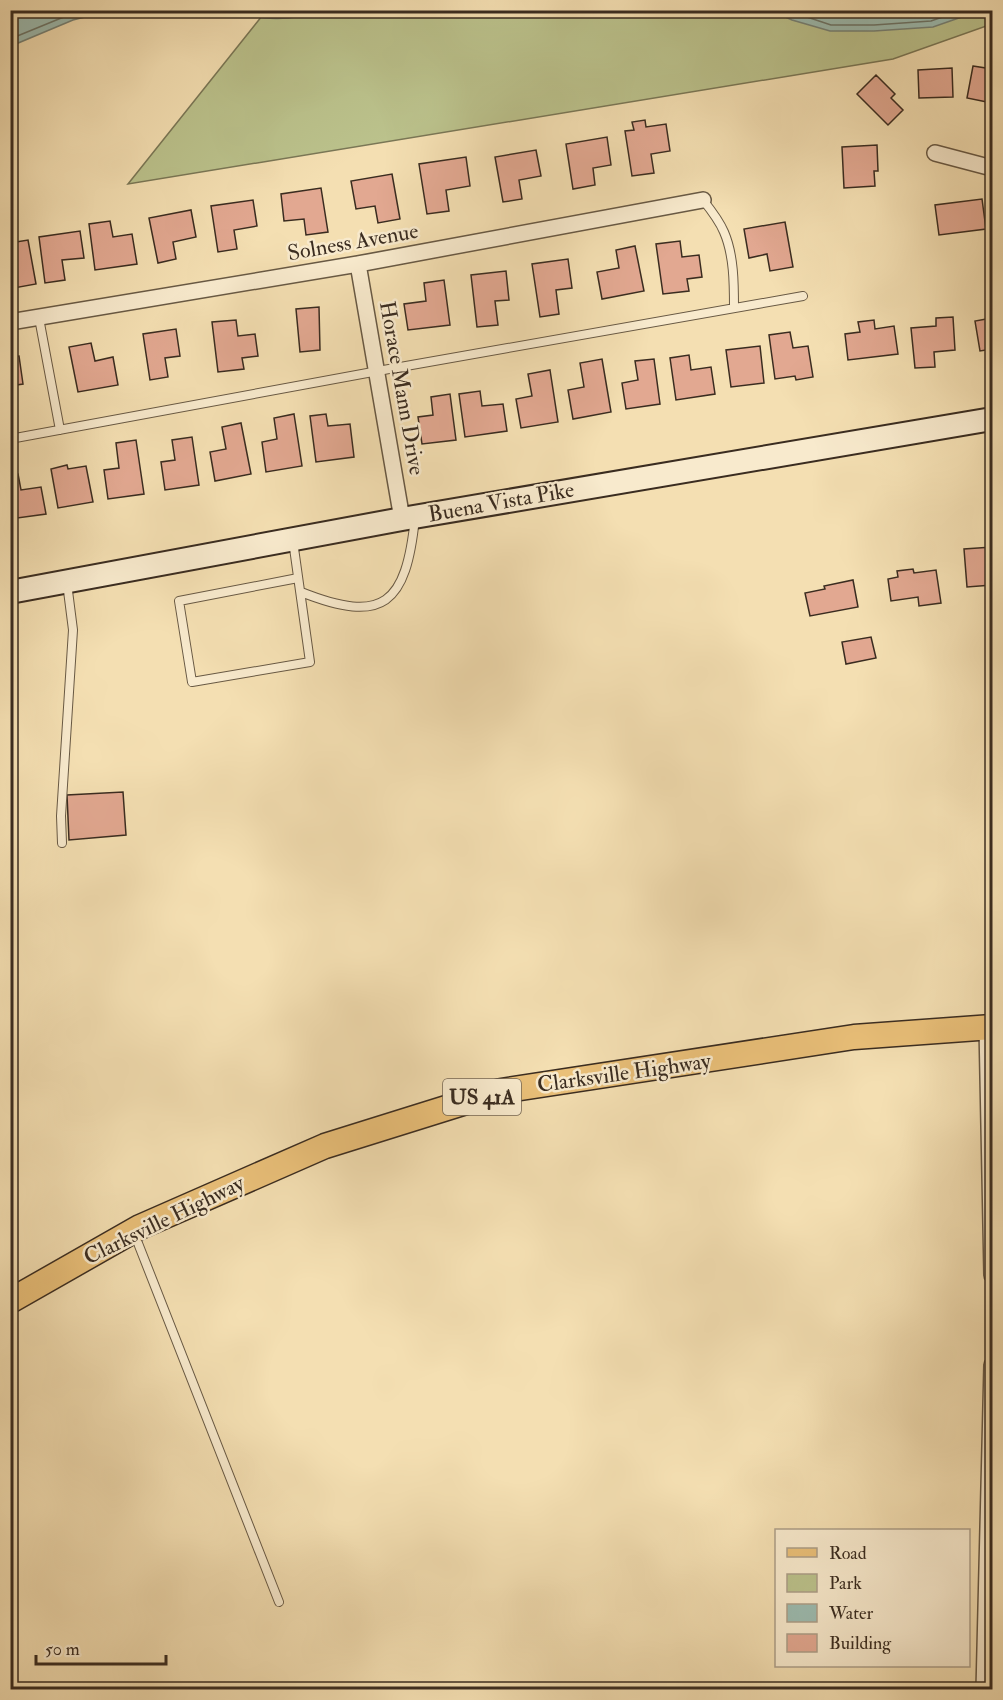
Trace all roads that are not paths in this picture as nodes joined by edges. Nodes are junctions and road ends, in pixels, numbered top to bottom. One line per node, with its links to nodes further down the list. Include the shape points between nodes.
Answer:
1 (935, 153): 2 (street)
2 (993, 168)
3 (703, 200): 4 (street, Solness Avenue); 6 (lane, via 725,234)
4 (358, 264): 7 (street, Solness Avenue); 9 (street, Horace Mann Drive)
5 (803, 296): 6 (lane)
6 (734, 308): 9 (lane)
7 (39, 318): 8 (street, Solness Avenue); 11 (lane)
8 (10, 322)
9 (376, 371): 11 (lane); 13 (street, Horace Mann Drive)
10 (993, 419): 13 (main road, Buena Vista Pike)
11 (60, 430): 12 (lane)
12 (10, 439)
13 (409, 518): 14 (main road, Buena Vista Pike); 18 (lane, via 412,548 404,575 395,592 384,601 358,608)
14 (293, 540): 15 (lane); 16 (main road, Buena Vista Pike)
15 (298, 578): 18 (lane); 18 (lane, via 179,601 192,682 310,662)
16 (67, 582): 17 (main road, Buena Vista Pike); 19 (lane, via 73,630)
17 (10, 592)
18 (300, 592)
19 (62, 843)
20 (990, 1027): 21 (main road, Clarksville Highway / US 41A, via 854,1037 501,1091 324,1146); 22 (street)
21 (133, 1231): 23 (main road, Clarksville Highway / US 41A); 25 (lane)
22 (993, 1275)
23 (10, 1302)
24 (993, 1365): 26 (street)
25 (279, 1602)
26 (984, 1689)

